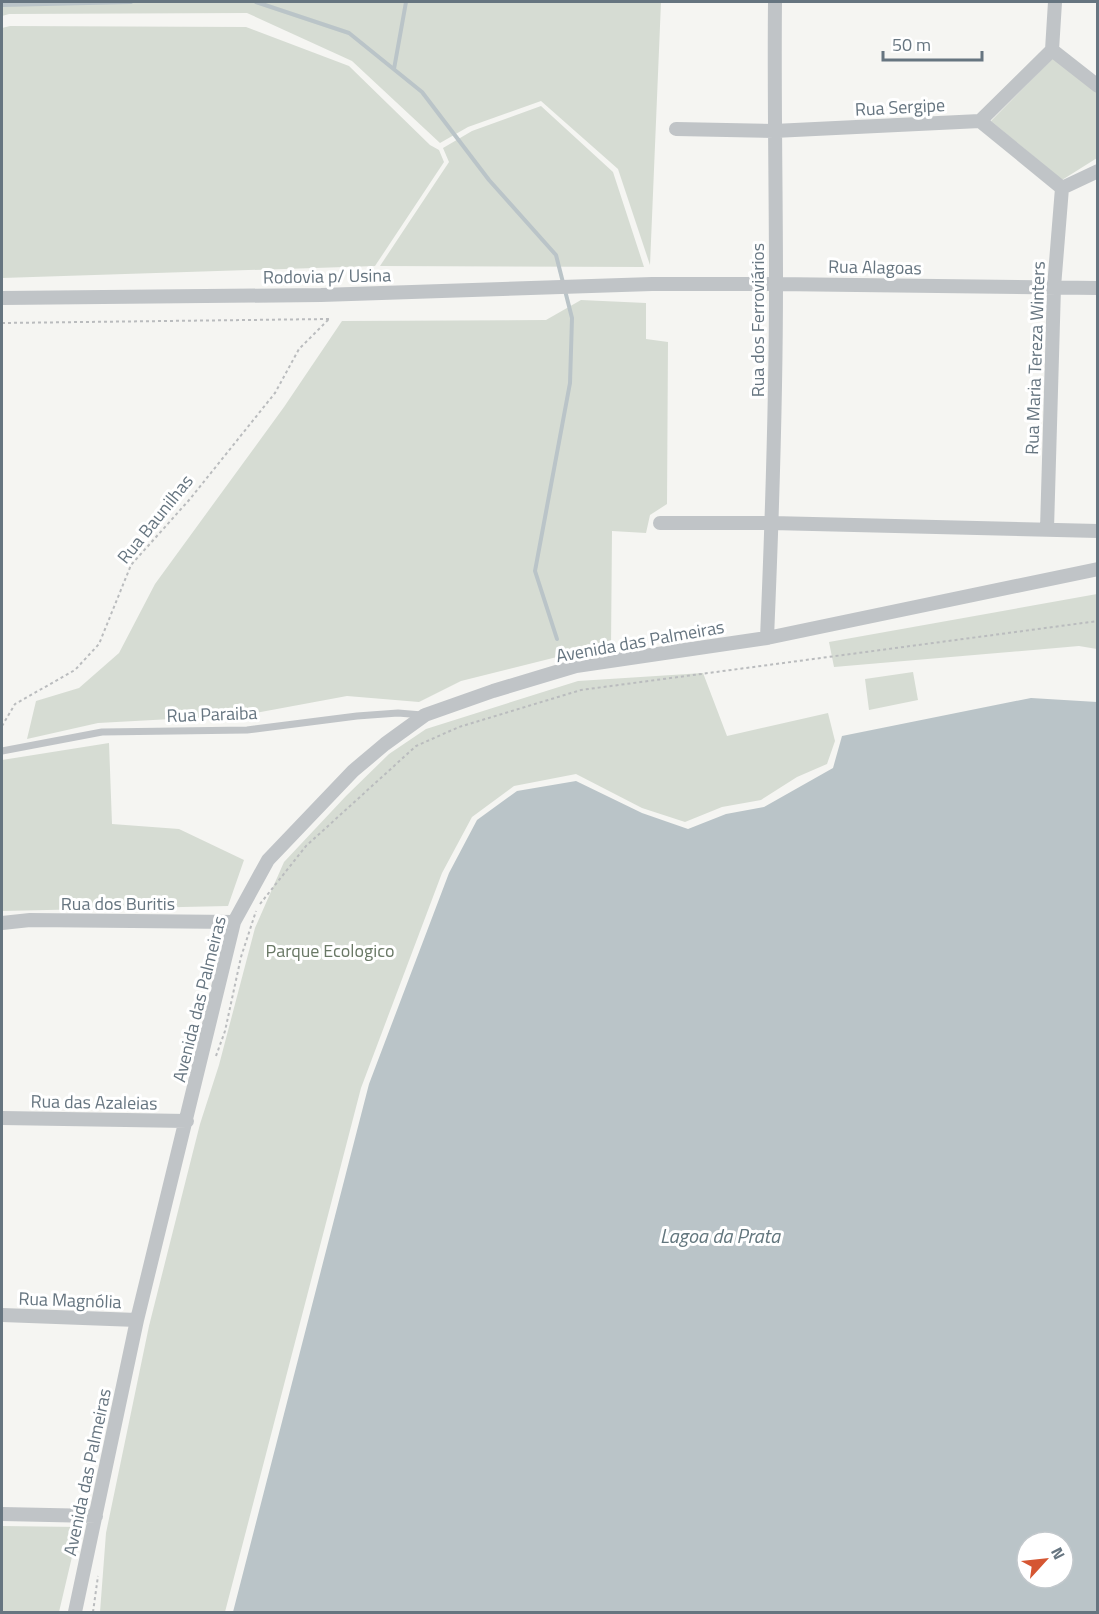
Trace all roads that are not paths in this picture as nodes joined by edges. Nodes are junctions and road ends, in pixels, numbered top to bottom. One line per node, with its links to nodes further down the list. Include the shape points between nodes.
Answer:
1 (775, 2): 7 (street, Rua dos Ferroviários)
2 (1055, 2): 3 (street)
3 (1052, 50): 4 (street); 5 (street)
4 (1098, 86)
5 (980, 122): 7 (street, Rua Sergipe); 9 (street)
6 (676, 129): 7 (street, Rua Sergipe)
7 (774, 131): 11 (street, Rua dos Ferroviários)
8 (1098, 171): 9 (street)
9 (1062, 188): 12 (street, Rua Maria Tereza Winters)
10 (652, 284): 11 (street, Rua Alagoas); 14 (street, Rodovia p/ Usina, via 321,295)
11 (776, 284): 12 (street, Rua Alagoas); 16 (street, Rua dos Ferroviários)
12 (1054, 287): 13 (street, Rua Alagoas); 17 (street, Rua Maria Tereza Winters)
13 (1098, 288)
14 (2, 298)
15 (660, 523): 16 (street)
16 (772, 523): 17 (street); 20 (street, Rua dos Ferroviários)
17 (1047, 529): 18 (street)
18 (1098, 531)
19 (1098, 569): 20 (street, Avenida das Palmeiras)
20 (767, 638): 21 (street, Avenida das Palmeiras, via 576,666)
21 (425, 715): 22 (lane, Rua Paraiba, via 357,716 247,730 102,732); 23 (street, Avenida das Palmeiras, via 353,771 268,860)
22 (2, 751)
23 (234, 922): 24 (street, Rua dos Buritis); 26 (street, Avenida das Palmeiras)
24 (2, 923)
25 (2, 1118): 26 (street, Rua das Azaleias)
26 (187, 1121): 28 (street, Avenida das Palmeiras)
27 (2, 1315): 28 (street, Rua Magnólia)
28 (137, 1320): 30 (street, Avenida das Palmeiras)
29 (2, 1514): 30 (street)
30 (96, 1516): 31 (street, Avenida das Palmeiras)
31 (75, 1612)

